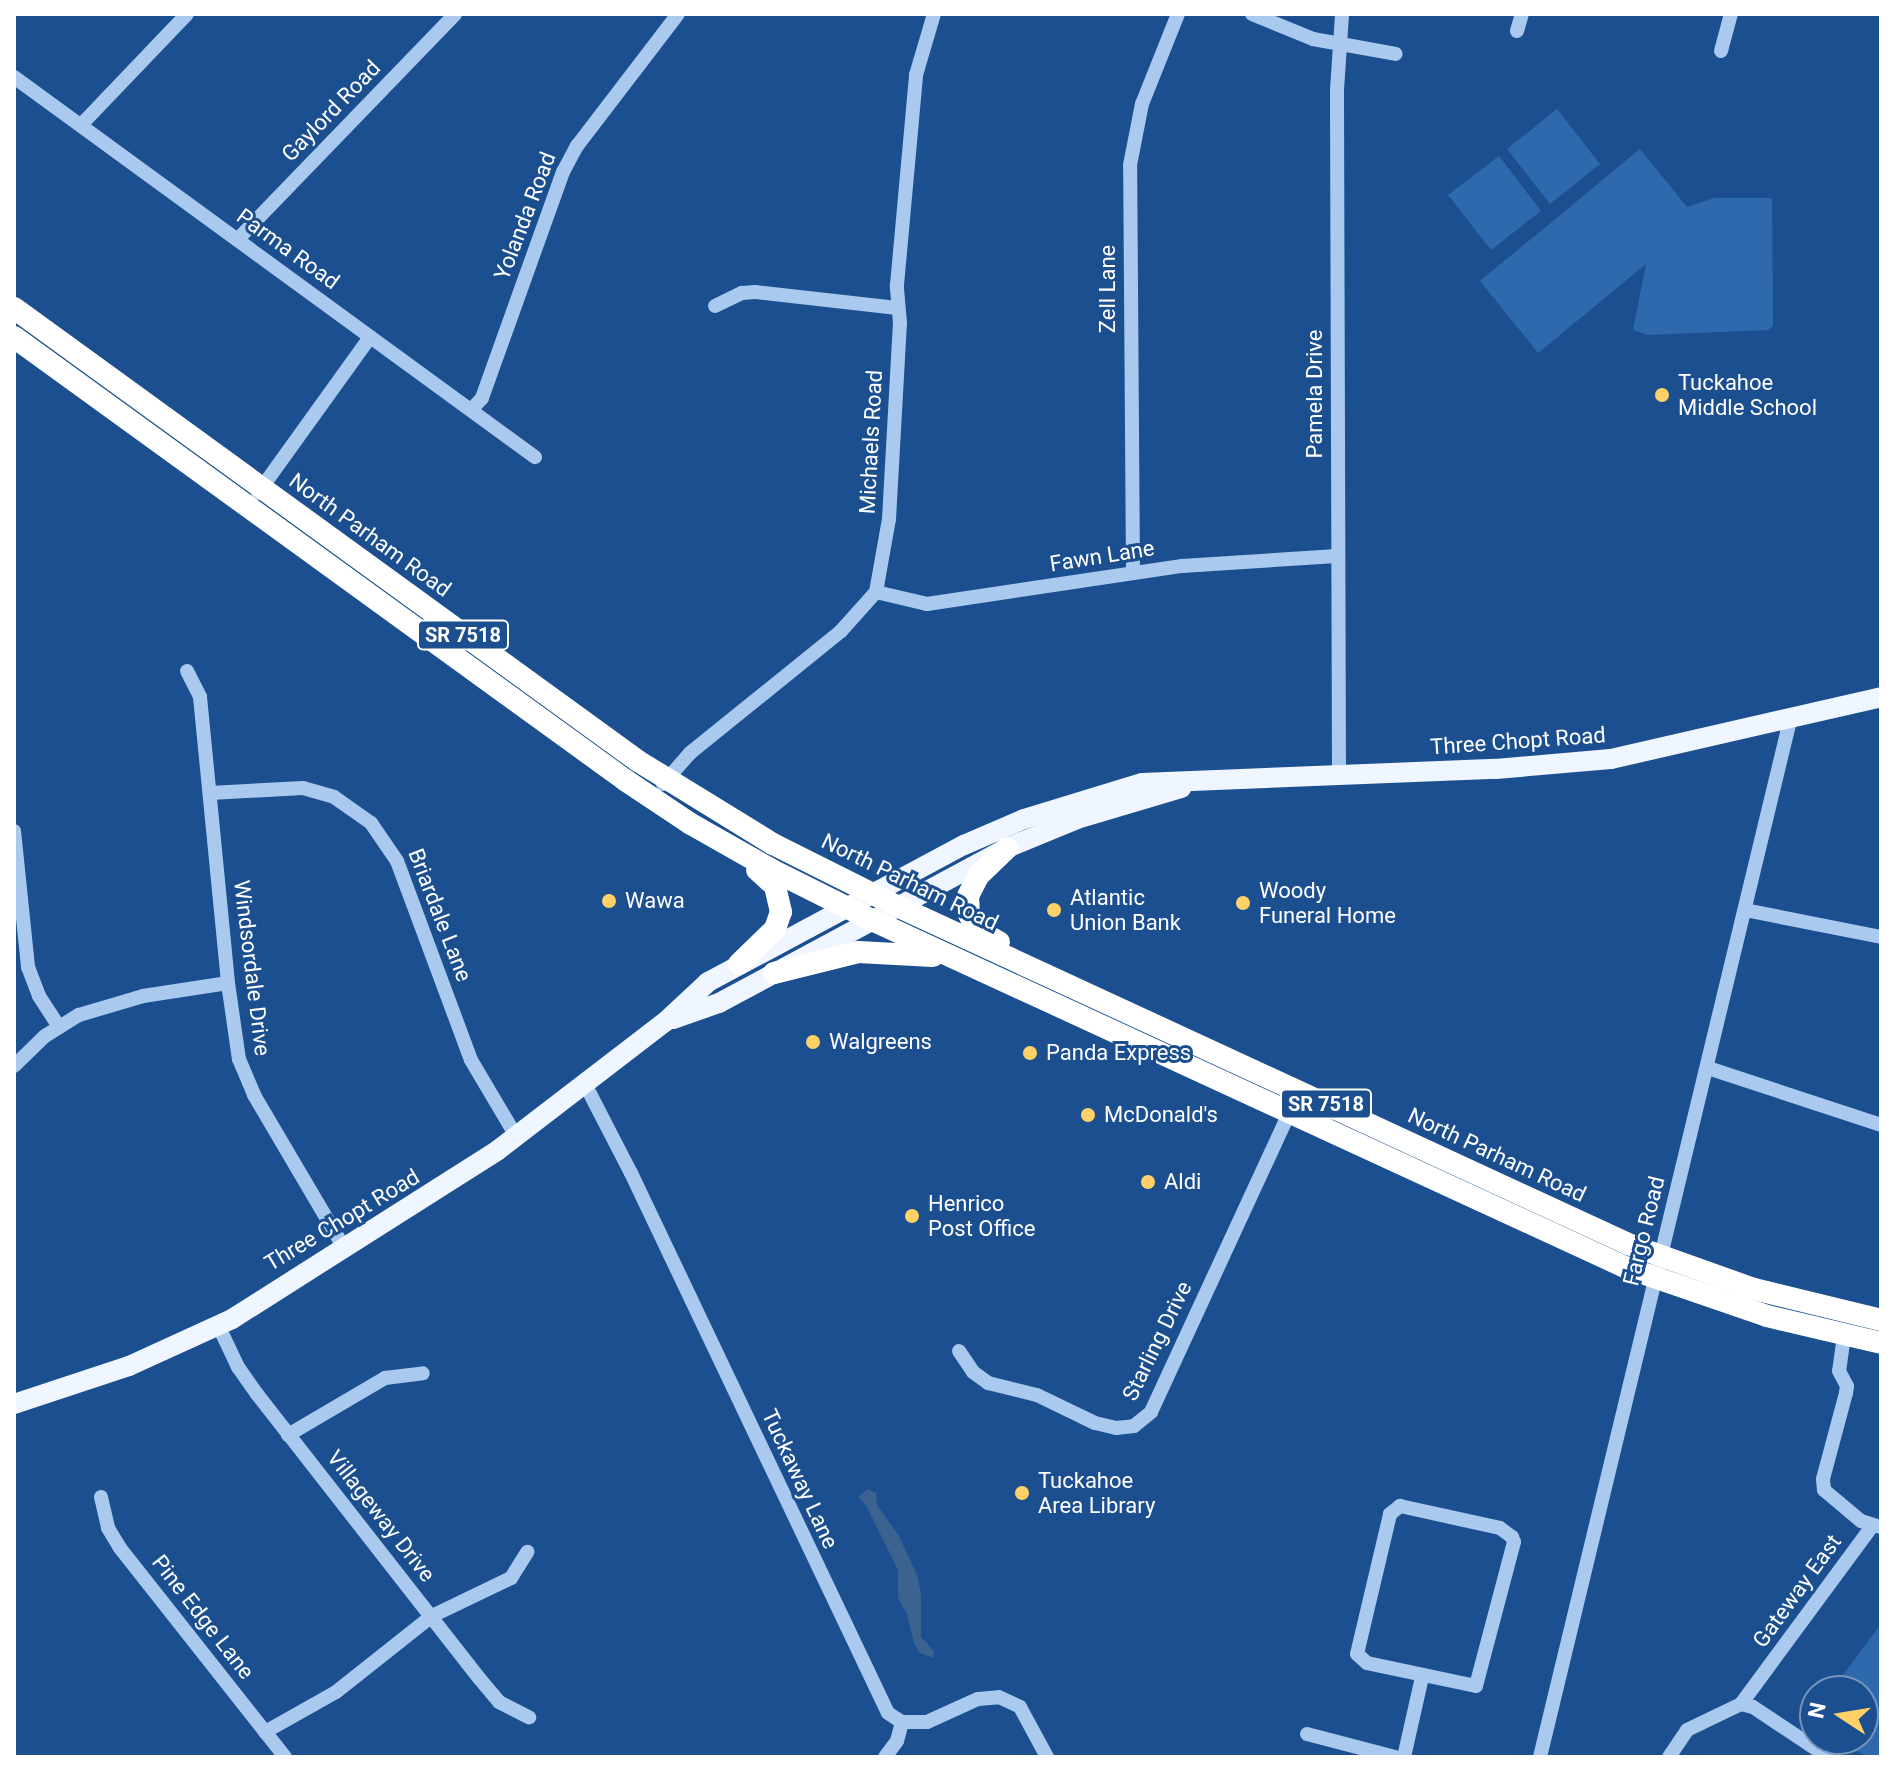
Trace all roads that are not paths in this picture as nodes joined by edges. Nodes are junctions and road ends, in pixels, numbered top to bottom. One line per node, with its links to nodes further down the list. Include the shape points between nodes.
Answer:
1 (187, 14): 15 (street)
2 (455, 14): 16 (street, Gaylord Road)
3 (678, 14): 22 (street, Yolanda Road, via 563,172 482,398)
4 (934, 14): 19 (street, Michaels Road, via 916,75)
5 (1178, 14): 27 (street, Zell Lane, via 1142,104 1130,165)
6 (1252, 14): 11 (street)
7 (1342, 14): 11 (street, Pamela Drive)
8 (1522, 14): 10 (street)
9 (1731, 14): 12 (street)
10 (1517, 31)
11 (1339, 45): 13 (street); 26 (street, Pamela Drive)
12 (1721, 51)
13 (1396, 54)
14 (14, 77): 15 (street, Parma Road)
15 (81, 125): 16 (street, Parma Road)
16 (238, 239): 21 (street, Parma Road)
17 (715, 306): 19 (street, via 755,292)
18 (14, 308): 24 (highway, North Parham Road / SR 7518)
19 (897, 308): 28 (street, Michaels Road, via 889,519)
20 (14, 337): 25 (highway, North Parham Road / SR 7518)
21 (370, 337): 22 (street, Parma Road); 24 (street)
22 (471, 410): 23 (street, Parma Road)
23 (535, 457)
24 (262, 488): 25 (street); 33 (highway, North Parham Road / SR 7518)
25 (249, 508): 36 (highway, North Parham Road / SR 7518)
26 (1337, 556): 27 (street, Fawn Lane); 32 (street, Pamela Drive)
27 (1133, 573): 28 (street, Fawn Lane, via 927,604)
28 (876, 592): 33 (street, via 841,631 690,753)
29 (187, 671): 35 (street, Windsordale Drive, via 200,697)
30 (1881, 697): 31 (main road, Three Chopt Road)
31 (1791, 716): 32 (main road, Three Chopt Road, via 1655,750 1562,766); 44 (street, Fargo Road)
32 (1339, 774): 34 (main road, Three Chopt Road)
33 (666, 780): 36 (street); 41 (highway, North Parham Road / SR 7518)
34 (1200, 781): 38 (main road, Three Chopt Road, via 1077,819); 41 (main road, Three Chopt Road, via 1142,783 1064,805 983,835)
35 (210, 793): 50 (street, Windsordale Drive); 60 (street, Briardale Lane, via 303,788 342,802 376,829 397,861 471,1060)
36 (652, 798): 39 (highway, North Parham Road / SR 7518)
37 (14, 831): 40 (street)
38 (1007, 848): 42 (main road, Three Chopt Road); 51 (highway, via 971,887 972,921 981,933 1034,958)
39 (739, 852): 43 (highway, North Parham Road / SR 7518); 48 (highway, via 775,886 781,902 775,929)
40 (15, 853): 53 (street, via 28,967)
41 (871, 894): 42 (highway, North Parham Road / SR 7518); 43 (main road, Three Chopt Road)
42 (897, 906): 45 (main road, Three Chopt Road); 51 (highway, North Parham Road / SR 7518)
43 (845, 908): 45 (highway, North Parham Road / SR 7518); 48 (main road, Three Chopt Road)
44 (1745, 910): 46 (street); 55 (street, Fargo Road)
45 (872, 920): 47 (highway, North Parham Road / SR 7518); 49 (main road, Three Chopt Road)
46 (1881, 937)
47 (955, 958): 49 (highway, via 858,952); 58 (highway, North Parham Road / SR 7518)
48 (739, 964): 52 (main road, Three Chopt Road, via 708,982)
49 (774, 973): 52 (main road, Three Chopt Road, via 719,1003)
50 (228, 983): 53 (street, via 111,1004); 61 (street, Windsordale Drive, via 233,1036 246,1078)
51 (1067, 985): 57 (highway, North Parham Road / SR 7518)
52 (665, 1022): 56 (main road, Three Chopt Road)
53 (59, 1027): 54 (street)
54 (14, 1066)
55 (1708, 1068): 59 (street); 62 (street, Fargo Road)
56 (585, 1084): 60 (main road, Three Chopt Road); 78 (street, Tuckaway Lane, via 884,1706)
57 (1299, 1092): 58 (street, Starling Drive); 62 (highway, North Parham Road / SR 7518)
58 (1289, 1113): 62 (highway, North Parham Road / SR 7518); 67 (street, Starling Drive, via 1151,1412 1134,1426 1095,1423 1037,1395 988,1383)
59 (1881, 1125)
60 (516, 1136): 61 (main road, Three Chopt Road)
61 (344, 1248): 64 (main road, Three Chopt Road)
62 (1658, 1268): 63 (highway, North Parham Road / SR 7518); 65 (highway, North Parham Road / SR 7518, via 1726,1304); 86 (street, Fargo Road)
63 (1881, 1320)
64 (218, 1325): 69 (main road, Three Chopt Road, via 129,1366); 70 (street, Villageway Drive, via 238,1367)
65 (1844, 1336): 66 (highway, North Parham Road / SR 7518); 72 (street, Gateway East, via 1839,1371 1847,1386 1824,1490)
66 (1881, 1343)
67 (959, 1351)
68 (423, 1373): 70 (street, via 385,1378)
69 (14, 1404)
70 (288, 1435): 74 (street, Villageway Drive)
71 (101, 1497): 79 (street, Pine Edge Lane, via 108,1528 120,1548)
72 (1877, 1526): 76 (street, Gateway East)
73 (527, 1552): 74 (street, via 511,1578)
74 (432, 1616): 77 (street, Villageway Drive, via 499,1702); 79 (street, via 336,1692)
75 (1422, 1677): 75 (street, via 1367,1663 1357,1654 1390,1514 1400,1506 1500,1528 1514,1542 1479,1683 1470,1687); 85 (street)
76 (1741, 1704): 87 (street, Gateway East, via 1687,1730); 88 (street)
77 (529, 1717)
78 (902, 1722): 82 (street); 83 (street, via 927,1722 978,1699 999,1697 1020,1707)
79 (265, 1732): 81 (street, Pine Edge Lane)
80 (1307, 1734): 84 (street)
81 (285, 1757)
82 (885, 1757)
83 (1047, 1757)
84 (1395, 1757)
85 (1404, 1757)
86 (1540, 1757)
87 (1669, 1757)
88 (1828, 1757)

